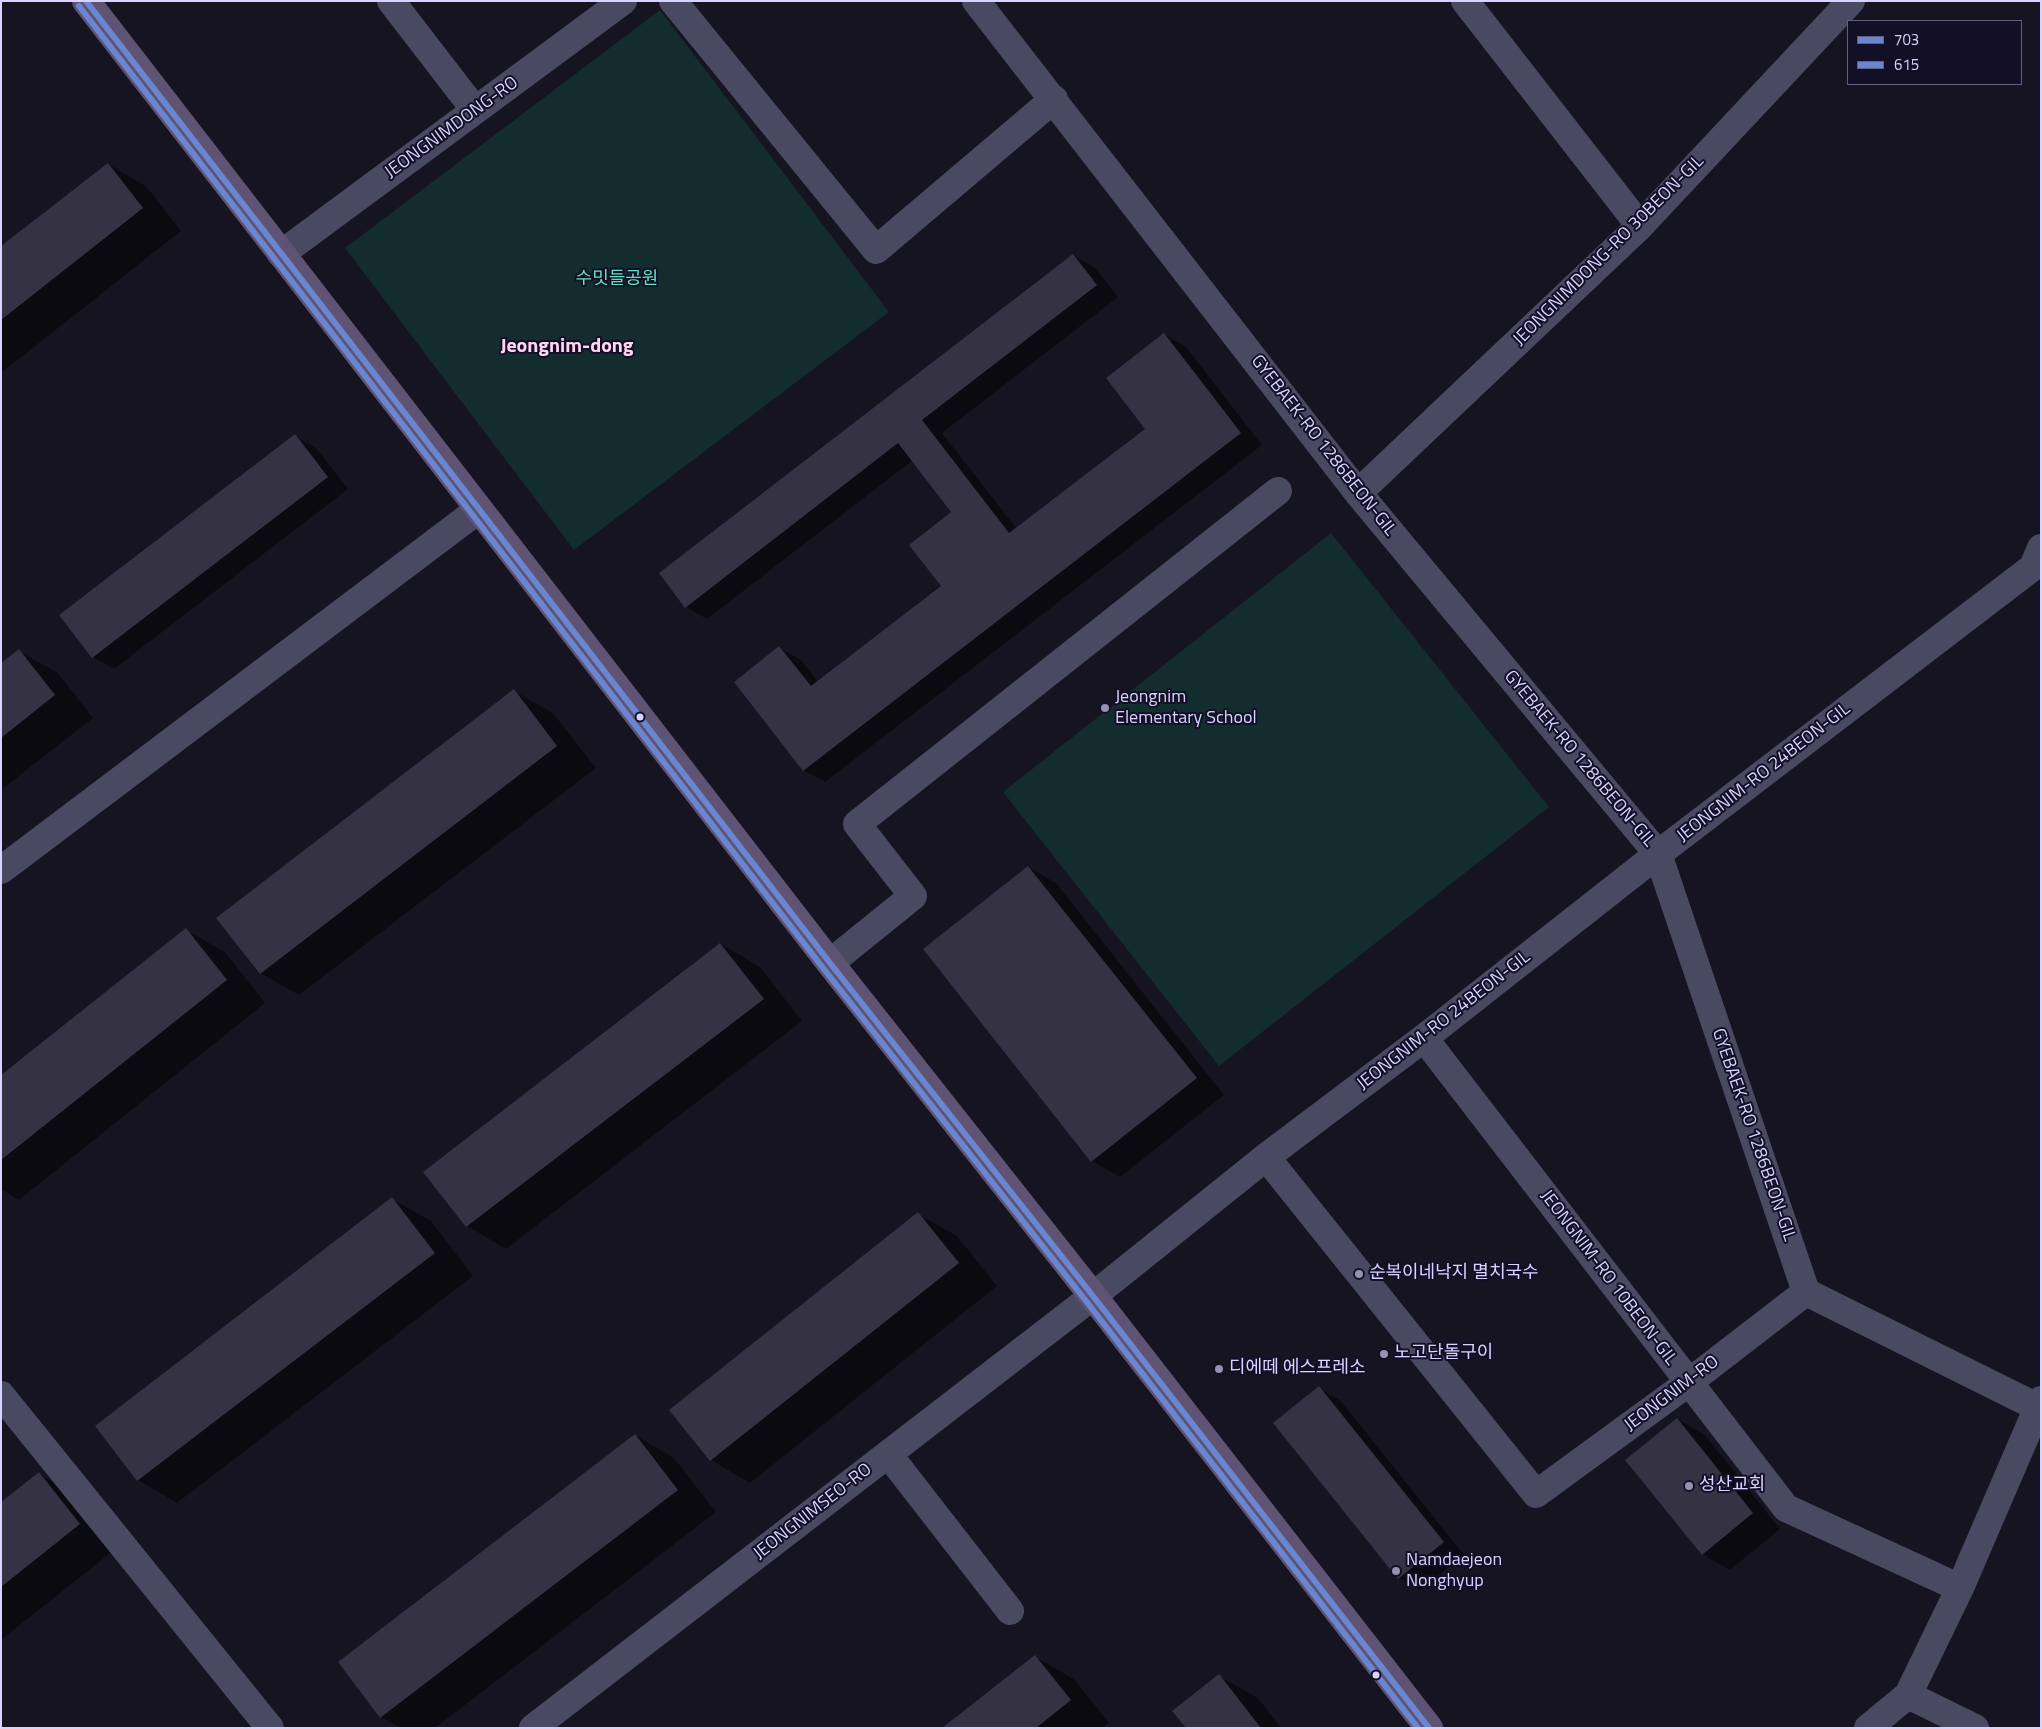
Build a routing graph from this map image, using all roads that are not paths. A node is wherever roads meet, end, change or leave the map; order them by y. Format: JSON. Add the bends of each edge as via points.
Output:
{"nodes":[{"id":1,"x":86,"y":1,"type":"edge"},
{"id":2,"x":391,"y":1,"type":"edge"},
{"id":3,"x":623,"y":1,"type":"edge"},
{"id":4,"x":673,"y":1,"type":"edge"},
{"id":5,"x":976,"y":1,"type":"edge"},
{"id":6,"x":1465,"y":1,"type":"edge"},
{"id":7,"x":1851,"y":1,"type":"edge"},
{"id":8,"x":1054,"y":99,"type":"junction"},
{"id":9,"x":475,"y":110,"type":"junction"},
{"id":10,"x":1640,"y":226,"type":"junction"},
{"id":11,"x":281,"y":254,"type":"junction"},
{"id":12,"x":1278,"y":491,"type":"dead end"},
{"id":13,"x":1358,"y":493,"type":"junction"},
{"id":14,"x":478,"y":510,"type":"junction"},
{"id":15,"x":2038,"y":563,"type":"edge"},
{"id":16,"x":1658,"y":854,"type":"junction"},
{"id":17,"x":1,"y":870,"type":"edge"},
{"id":18,"x":830,"y":963,"type":"junction"},
{"id":19,"x":1424,"y":1038,"type":"junction"},
{"id":20,"x":1266,"y":1157,"type":"junction"},
{"id":21,"x":1806,"y":1292,"type":"junction"},
{"id":22,"x":1093,"y":1296,"type":"junction"},
{"id":23,"x":1688,"y":1383,"type":"junction"},
{"id":24,"x":1,"y":1395,"type":"edge"},
{"id":25,"x":2039,"y":1404,"type":"edge"},
{"id":26,"x":888,"y":1454,"type":"junction"},
{"id":27,"x":1960,"y":1588,"type":"junction"},
{"id":28,"x":1010,"y":1611,"type":"dead end"},
{"id":29,"x":1908,"y":1695,"type":"junction"},
{"id":30,"x":270,"y":1728,"type":"edge"},
{"id":31,"x":532,"y":1728,"type":"edge"},
{"id":32,"x":1429,"y":1728,"type":"edge"},
{"id":33,"x":1868,"y":1728,"type":"edge"},
{"id":34,"x":1974,"y":1728,"type":"edge"}],
"edges":[{"from":1,"to":11,"type":"main road"},
{"from":2,"to":9,"type":"street"},
{"from":3,"to":9,"type":"street","name":"JEONGNIMDONG-RO"},
{"from":4,"to":8,"type":"street","via":[[876,250]]},
{"from":5,"to":8,"type":"street","name":"GYEBAEK-RO 1286BEON-GIL"},
{"from":6,"to":10,"type":"street"},
{"from":7,"to":10,"type":"street","name":"JEONGNIMDONG-RO 30BEON-GIL"},
{"from":8,"to":13,"type":"street","name":"GYEBAEK-RO 1286BEON-GIL"},
{"from":9,"to":11,"type":"street","name":"JEONGNIMDONG-RO"},
{"from":10,"to":13,"type":"street","name":"JEONGNIMDONG-RO 30BEON-GIL"},
{"from":11,"to":14,"type":"main road"},
{"from":12,"to":18,"type":"street","via":[[857,824],[913,896]]},
{"from":13,"to":16,"type":"street","name":"GYEBAEK-RO 1286BEON-GIL"},
{"from":14,"to":17,"type":"street"},
{"from":14,"to":18,"type":"main road"},
{"from":15,"to":16,"type":"street","name":"JEONGNIM-RO 24BEON-GIL"},
{"from":16,"to":19,"type":"street","name":"JEONGNIM-RO 24BEON-GIL"},
{"from":16,"to":21,"type":"street","name":"GYEBAEK-RO 1286BEON-GIL"},
{"from":18,"to":22,"type":"main road"},
{"from":19,"to":20,"type":"street","name":"JEONGNIM-RO 24BEON-GIL"},
{"from":19,"to":23,"type":"street","name":"JEONGNIM-RO 10BEON-GIL"},
{"from":20,"to":22,"type":"street","name":"JEONGNIM-RO 24BEON-GIL"},
{"from":20,"to":23,"type":"street","name":"JEONGNIM-RO","via":[[1536,1494]]},
{"from":21,"to":23,"type":"street","name":"JEONGNIM-RO"},
{"from":21,"to":25,"type":"street"},
{"from":22,"to":26,"type":"street","name":"JEONGNIMSEO-RO"},
{"from":22,"to":32,"type":"main road"},
{"from":23,"to":27,"type":"street","name":"JEONGNIM-RO 10BEON-GIL","via":[[1786,1508]]},
{"from":24,"to":30,"type":"street"},
{"from":25,"to":27,"type":"street"},
{"from":26,"to":28,"type":"street"},
{"from":26,"to":31,"type":"street","name":"JEONGNIMSEO-RO"},
{"from":27,"to":29,"type":"street"},
{"from":29,"to":33,"type":"street"},
{"from":29,"to":34,"type":"street"}]}
